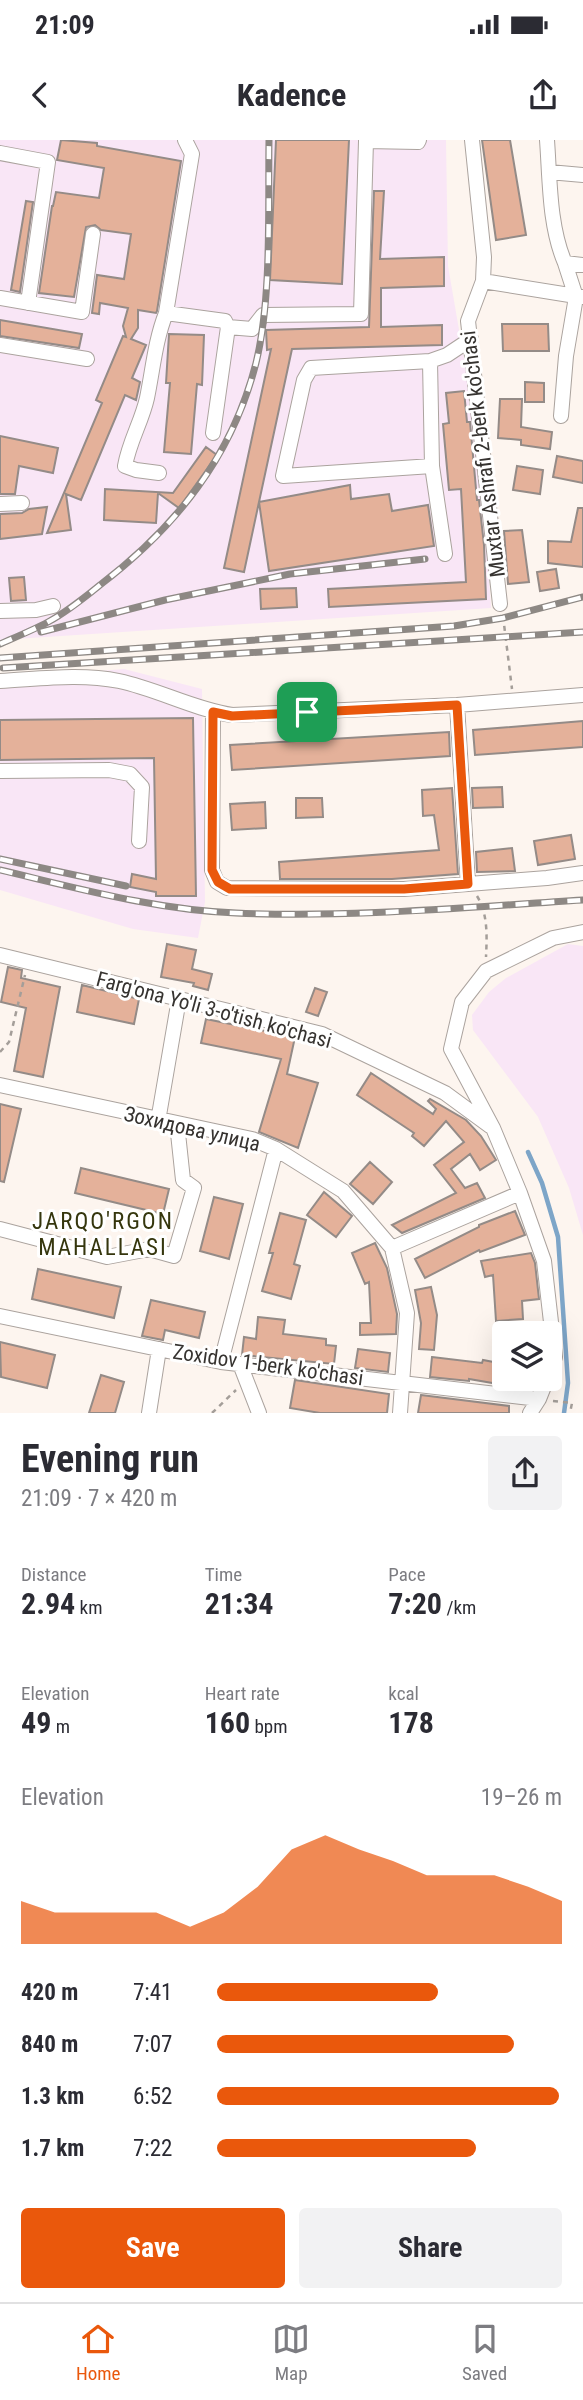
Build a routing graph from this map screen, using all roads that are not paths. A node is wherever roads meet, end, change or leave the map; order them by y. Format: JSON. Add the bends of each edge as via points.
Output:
{"nodes":[{"id":1,"x":184,"y":140,"type":"edge"},
{"id":2,"x":366,"y":140,"type":"edge"},
{"id":3,"x":419,"y":140,"type":"edge"},
{"id":4,"x":472,"y":140,"type":"edge"},
{"id":5,"x":547,"y":140,"type":"edge"},
{"id":6,"x":0,"y":152,"type":"edge"},
{"id":7,"x":549,"y":172,"type":"junction"},
{"id":8,"x":583,"y":175,"type":"edge"},
{"id":9,"x":93,"y":234,"type":"dead end"},
{"id":10,"x":565,"y":263,"type":"junction"},
{"id":11,"x":583,"y":265,"type":"edge"},
{"id":12,"x":483,"y":281,"type":"junction"},
{"id":13,"x":580,"y":297,"type":"edge"},
{"id":14,"x":0,"y":298,"type":"edge"},
{"id":15,"x":28,"y":303,"type":"junction"},
{"id":16,"x":166,"y":313,"type":"junction"},
{"id":17,"x":228,"y":327,"type":"junction"},
{"id":18,"x":471,"y":339,"type":"junction"},
{"id":19,"x":0,"y":345,"type":"edge"},
{"id":20,"x":87,"y":359,"type":"dead end"},
{"id":21,"x":430,"y":362,"type":"junction"},
{"id":22,"x":561,"y":416,"type":"dead end"},
{"id":23,"x":213,"y":433,"type":"dead end"},
{"id":24,"x":432,"y":466,"type":"junction"},
{"id":25,"x":159,"y":473,"type":"dead end"},
{"id":26,"x":22,"y":503,"type":"dead end"},
{"id":27,"x":0,"y":504,"type":"edge"},
{"id":28,"x":444,"y":554,"type":"dead end"},
{"id":29,"x":500,"y":604,"type":"road end"},
{"id":30,"x":53,"y":606,"type":"dead end"},
{"id":31,"x":0,"y":611,"type":"edge"},
{"id":32,"x":0,"y":681,"type":"edge"},
{"id":33,"x":583,"y":695,"type":"edge"},
{"id":34,"x":457,"y":705,"type":"junction"},
{"id":35,"x":213,"y":712,"type":"junction"},
{"id":36,"x":0,"y":771,"type":"edge"},
{"id":37,"x":139,"y":841,"type":"dead end"},
{"id":38,"x":583,"y":873,"type":"edge"},
{"id":39,"x":468,"y":884,"type":"junction"},
{"id":40,"x":583,"y":932,"type":"edge"},
{"id":41,"x":0,"y":955,"type":"edge"},
{"id":42,"x":179,"y":999,"type":"junction"},
{"id":43,"x":0,"y":1084,"type":"edge"},
{"id":44,"x":158,"y":1121,"type":"junction"},
{"id":45,"x":177,"y":1125,"type":"junction"},
{"id":46,"x":493,"y":1128,"type":"junction"},
{"id":47,"x":276,"y":1149,"type":"junction"},
{"id":48,"x":520,"y":1193,"type":"junction"},
{"id":49,"x":0,"y":1229,"type":"edge"},
{"id":50,"x":392,"y":1248,"type":"junction"},
{"id":51,"x":0,"y":1316,"type":"edge"},
{"id":52,"x":551,"y":1321,"type":"edge"},
{"id":53,"x":159,"y":1349,"type":"junction"},
{"id":54,"x":221,"y":1362,"type":"junction"},
{"id":55,"x":240,"y":1364,"type":"junction"},
{"id":56,"x":403,"y":1384,"type":"junction"},
{"id":57,"x":542,"y":1391,"type":"edge"},
{"id":58,"x":539,"y":1399,"type":"junction"},
{"id":59,"x":149,"y":1413,"type":"edge"},
{"id":60,"x":259,"y":1413,"type":"edge"},
{"id":61,"x":400,"y":1413,"type":"edge"},
{"id":62,"x":530,"y":1413,"type":"edge"}],
"edges":[{"from":1,"to":16,"type":"street","via":[[192,154]]},
{"from":2,"to":3,"type":"street"},
{"from":2,"to":17,"type":"street","via":[[361,314],[263,315],[252,329]]},
{"from":4,"to":12,"type":"street","name":"Muxtar Ashrafi 2-berk ko'chasi"},
{"from":5,"to":7,"type":"street"},
{"from":6,"to":15,"type":"street","via":[[48,162]]},
{"from":7,"to":8,"type":"street"},
{"from":7,"to":10,"type":"street"},
{"from":9,"to":15,"type":"street","via":[[82,312]]},
{"from":10,"to":11,"type":"street"},
{"from":10,"to":13,"type":"street"},
{"from":12,"to":13,"type":"street"},
{"from":12,"to":18,"type":"street","name":"Muxtar Ashrafi 2-berk ko'chasi","via":[[468,314]]},
{"from":13,"to":22,"type":"street","via":[[566,356]]},
{"from":14,"to":15,"type":"street"},
{"from":16,"to":17,"type":"street","via":[[225,321]]},
{"from":16,"to":25,"type":"street","via":[[147,400],[125,466]]},
{"from":17,"to":23,"type":"street"},
{"from":18,"to":21,"type":"street"},
{"from":18,"to":29,"type":"street","name":"Muxtar Ashrafi 2-berk ko'chasi"},
{"from":19,"to":20,"type":"street"},
{"from":21,"to":24,"type":"street"},
{"from":21,"to":24,"type":"street","via":[[311,368],[304,380],[283,476]]},
{"from":24,"to":28,"type":"street"},
{"from":26,"to":27,"type":"street"},
{"from":30,"to":31,"type":"street"},
{"from":32,"to":35,"type":"street","via":[[102,678]]},
{"from":33,"to":34,"type":"street"},
{"from":34,"to":35,"type":"street","via":[[232,716]]},
{"from":34,"to":39,"type":"street"},
{"from":35,"to":39,"type":"street","via":[[212,870],[220,884],[230,889],[404,889]]},
{"from":36,"to":37,"type":"street","via":[[130,774],[142,787]]},
{"from":38,"to":39,"type":"street"},
{"from":40,"to":46,"type":"street","via":[[553,938],[486,971],[462,1002],[451,1049]]},
{"from":41,"to":42,"type":"street","name":"Farg'ona Yo'li 3-o'tish ko'chasi"},
{"from":42,"to":44,"type":"street"},
{"from":42,"to":46,"type":"street","name":"Farg'ona Yo'li 3-o'tish ko'chasi","via":[[322,1034],[445,1093]]},
{"from":43,"to":44,"type":"street","name":"Зохидова улица"},
{"from":44,"to":45,"type":"street","name":"Зохидова улица"},
{"from":45,"to":47,"type":"street","name":"Зохидова улица","via":[[252,1139]]},
{"from":45,"to":49,"type":"street","via":[[183,1180],[194,1188],[174,1256],[149,1249],[107,1257]]},
{"from":46,"to":48,"type":"street"},
{"from":47,"to":50,"type":"street","name":"Зохидова улица","via":[[343,1191]]},
{"from":47,"to":54,"type":"street"},
{"from":48,"to":50,"type":"street"},
{"from":48,"to":52,"type":"street","via":[[544,1261]]},
{"from":50,"to":56,"type":"street","name":"Зохидова улица","via":[[407,1313]]},
{"from":51,"to":53,"type":"street","name":"Zoxidov 1-berk ko'chasi"},
{"from":53,"to":54,"type":"street","name":"Zoxidov 1-berk ko'chasi"},
{"from":53,"to":59,"type":"street"},
{"from":54,"to":55,"type":"street","name":"Zoxidov 1-berk ko'chasi"},
{"from":55,"to":56,"type":"street","name":"Zoxidov 1-berk ko'chasi"},
{"from":55,"to":60,"type":"street"},
{"from":56,"to":58,"type":"street","name":"Zoxidov 1-berk ko'chasi"},
{"from":56,"to":61,"type":"street","name":"Зохидова улица"},
{"from":57,"to":58,"type":"street"},
{"from":58,"to":62,"type":"street"}]}
